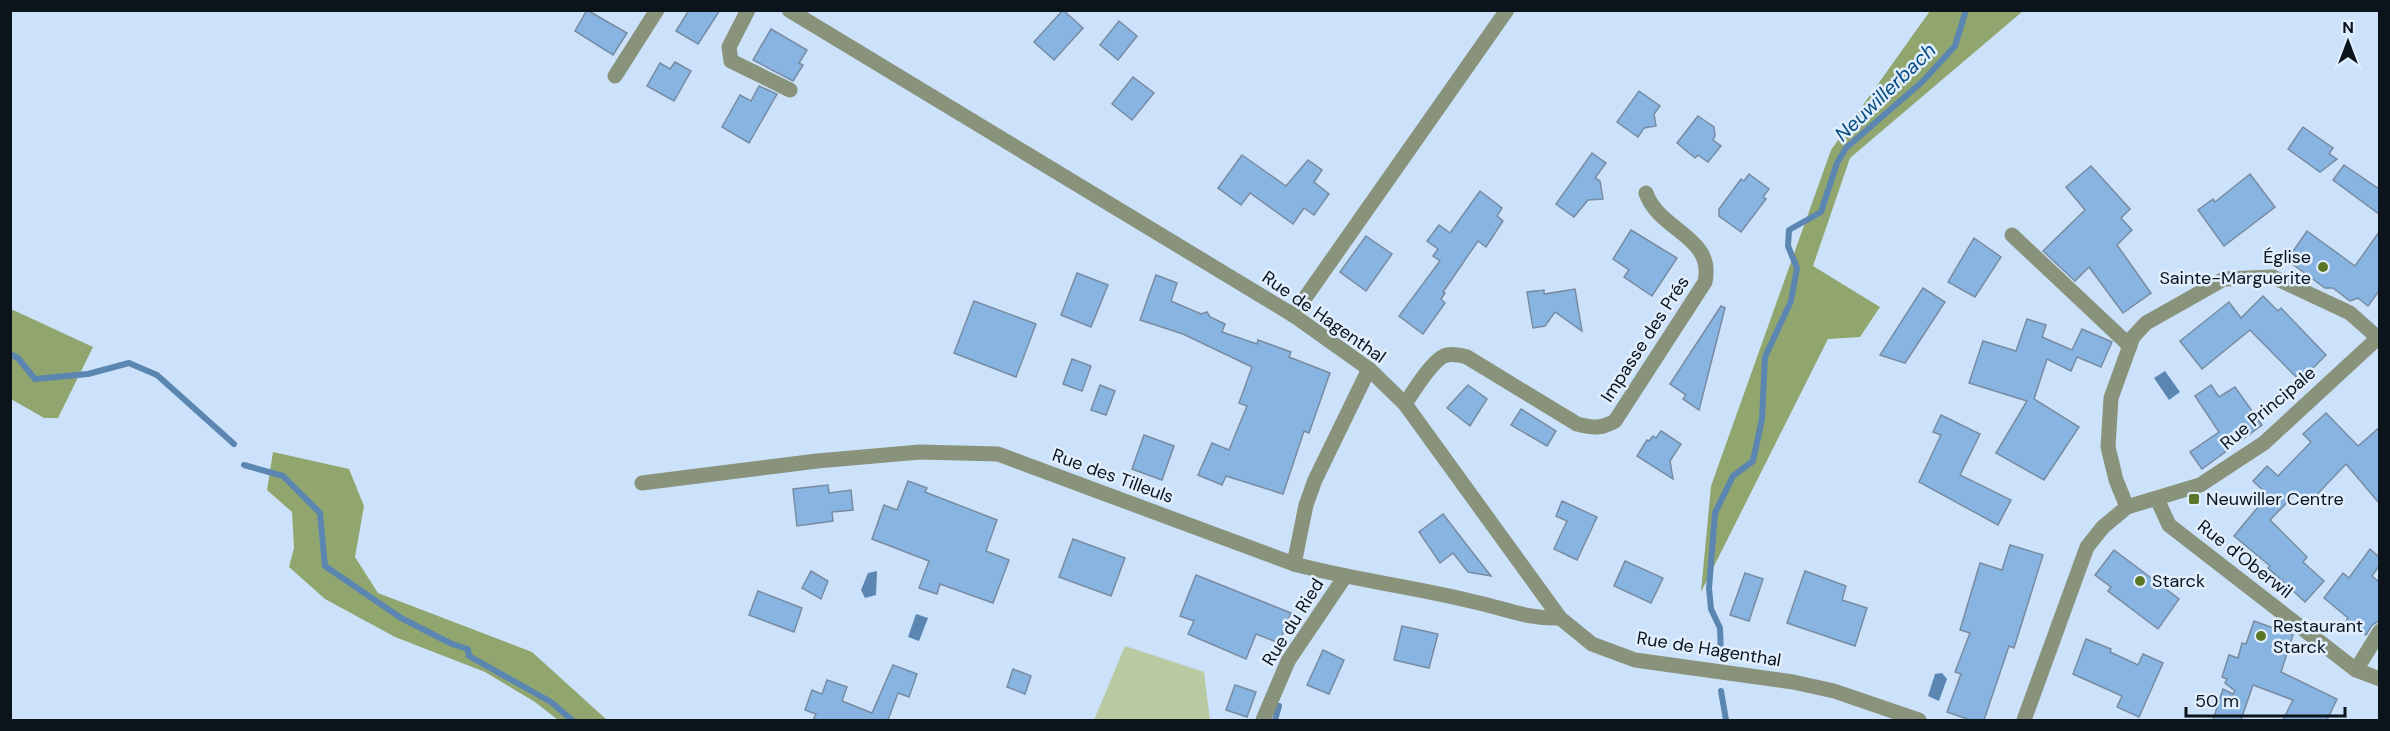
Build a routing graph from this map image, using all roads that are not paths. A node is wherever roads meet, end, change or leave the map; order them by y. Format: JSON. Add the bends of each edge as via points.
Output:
{"nodes":[{"id":1,"x":657,"y":10,"type":"edge"},
{"id":2,"x":748,"y":10,"type":"edge"},
{"id":3,"x":789,"y":10,"type":"edge"},
{"id":4,"x":1507,"y":10,"type":"edge"},
{"id":5,"x":615,"y":76,"type":"dead end"},
{"id":6,"x":790,"y":90,"type":"dead end"},
{"id":7,"x":1646,"y":193,"type":"dead end"},
{"id":8,"x":2012,"y":235,"type":"dead end"},
{"id":9,"x":1293,"y":315,"type":"junction"},
{"id":10,"x":2379,"y":337,"type":"edge"},
{"id":11,"x":2130,"y":346,"type":"junction"},
{"id":12,"x":1369,"y":369,"type":"junction"},
{"id":13,"x":1405,"y":404,"type":"junction"},
{"id":14,"x":642,"y":483,"type":"dead end"},
{"id":15,"x":2157,"y":499,"type":"junction"},
{"id":16,"x":2127,"y":507,"type":"junction"},
{"id":17,"x":1294,"y":564,"type":"junction"},
{"id":18,"x":1344,"y":578,"type":"junction"},
{"id":19,"x":1560,"y":618,"type":"junction"},
{"id":20,"x":2379,"y":631,"type":"edge"},
{"id":21,"x":2356,"y":669,"type":"junction"},
{"id":22,"x":2379,"y":680,"type":"edge"},
{"id":23,"x":1263,"y":720,"type":"edge"},
{"id":24,"x":1919,"y":720,"type":"edge"},
{"id":25,"x":2024,"y":720,"type":"edge"}],
"edges":[{"from":1,"to":5,"type":"street"},
{"from":2,"to":6,"type":"street","via":[[729,48],[731,60]]},
{"from":3,"to":9,"type":"street","name":"Rue de Hagenthal"},
{"from":4,"to":9,"type":"street"},
{"from":7,"to":13,"type":"street","name":"Impasse des Prés","via":[[1650,206],[1705,255],[1708,270],[1705,282],[1615,421],[1594,428],[1577,423],[1467,357],[1453,354],[1436,362]]},
{"from":8,"to":11,"type":"street"},
{"from":9,"to":12,"type":"street","name":"Rue de Hagenthal"},
{"from":10,"to":11,"type":"street","via":[[2350,312],[2273,277],[2248,276],[2224,279],[2146,323]]},
{"from":10,"to":15,"type":"street","name":"Rue Principale","via":[[2264,442],[2200,485]]},
{"from":11,"to":16,"type":"street","via":[[2111,398],[2108,447]]},
{"from":12,"to":13,"type":"street","name":"Rue de Hagenthal"},
{"from":12,"to":17,"type":"street","via":[[1315,480]]},
{"from":13,"to":19,"type":"street","name":"Rue de Hagenthal"},
{"from":14,"to":17,"type":"street","name":"Rue des Tilleuls","via":[[920,452],[998,454]]},
{"from":15,"to":16,"type":"street","name":"Rue Principale"},
{"from":15,"to":21,"type":"street","name":"Rue d'Oberwil","via":[[2169,525]]},
{"from":16,"to":25,"type":"street","name":"Rue Principale","via":[[2087,547]]},
{"from":17,"to":18,"type":"street","name":"Rue des Tilleuls"},
{"from":18,"to":19,"type":"street","name":"Rue des Tilleuls","via":[[1475,602],[1534,619]]},
{"from":18,"to":23,"type":"street","name":"Rue du Ried","via":[[1288,661]]},
{"from":19,"to":24,"type":"street","name":"Rue de Hagenthal","via":[[1592,644],[1635,660],[1792,682],[1834,691]]},
{"from":20,"to":21,"type":"street"},
{"from":21,"to":22,"type":"street","name":"Rue d'Oberwil"}]}
